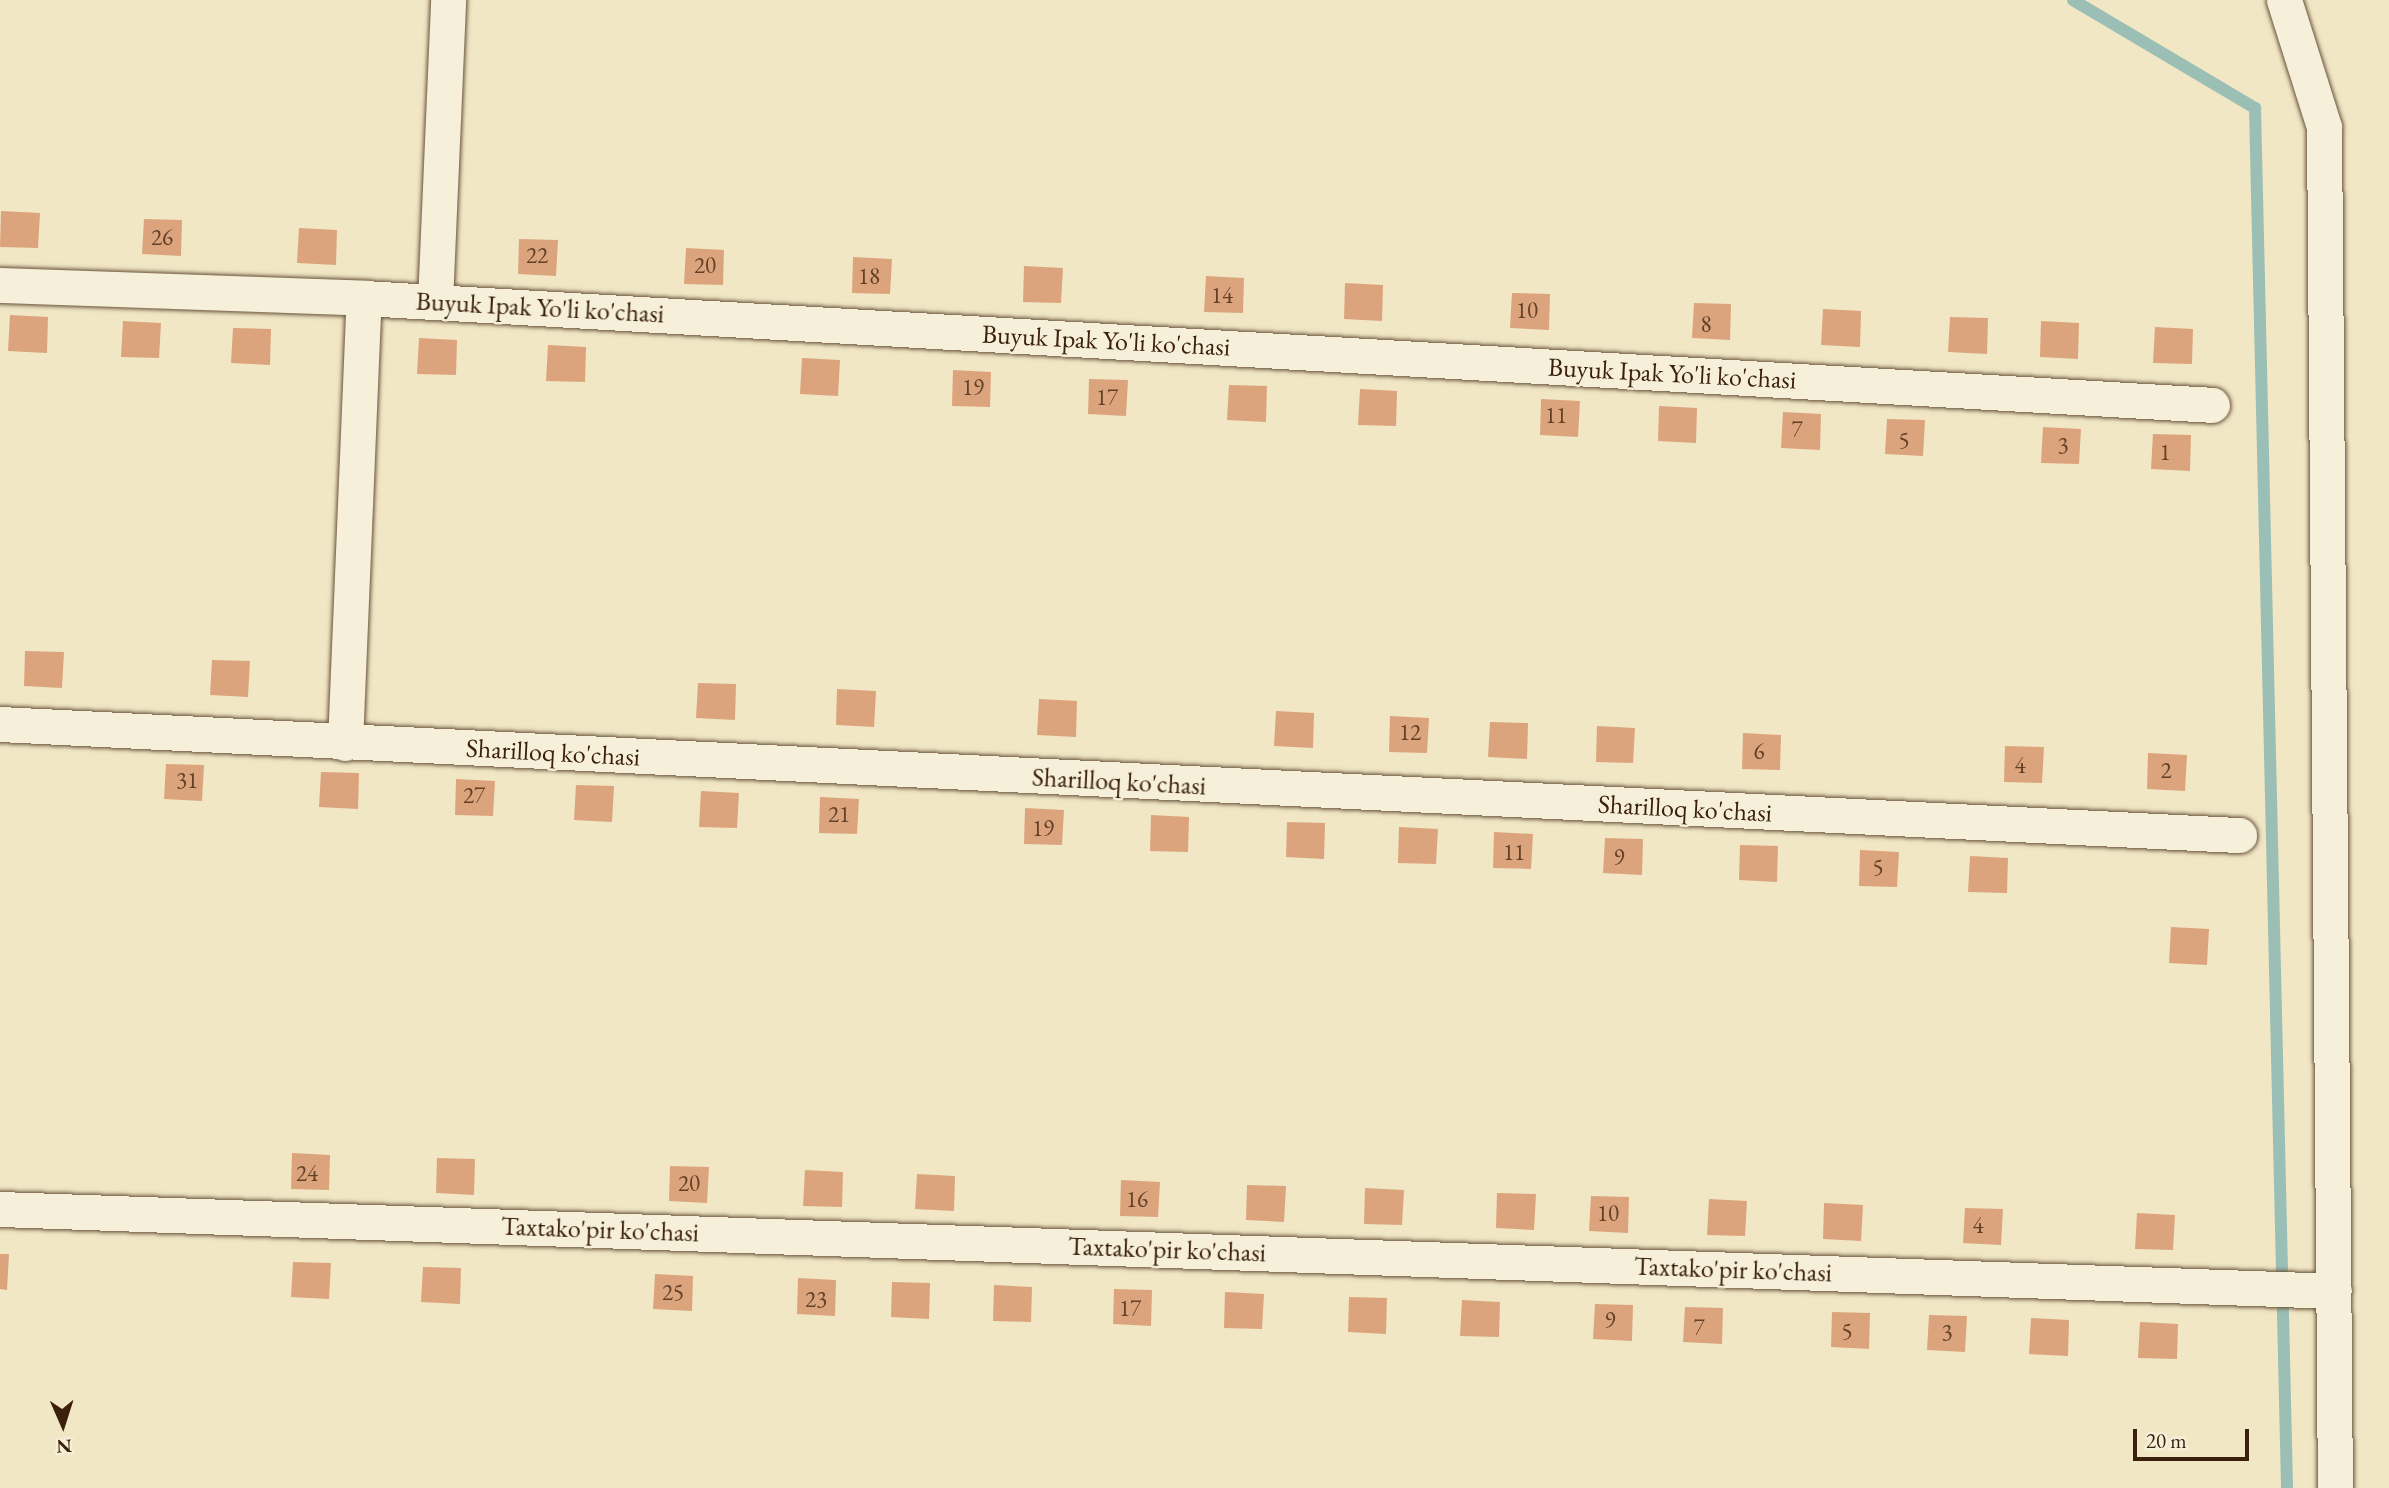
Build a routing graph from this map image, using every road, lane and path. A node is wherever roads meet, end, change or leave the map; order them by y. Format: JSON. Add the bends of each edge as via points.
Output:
{"nodes":[{"id":1,"x":448,"y":0,"type":"edge"},
{"id":2,"x":2284,"y":0,"type":"edge"},
{"id":3,"x":0,"y":285,"type":"edge"},
{"id":4,"x":364,"y":298,"type":"junction"},
{"id":5,"x":435,"y":302,"type":"junction"},
{"id":6,"x":2212,"y":405,"type":"dead end"},
{"id":7,"x":0,"y":724,"type":"edge"},
{"id":8,"x":345,"y":743,"type":"junction"},
{"id":9,"x":2239,"y":835,"type":"dead end"},
{"id":10,"x":0,"y":1209,"type":"edge"},
{"id":11,"x":2334,"y":1291,"type":"junction"},
{"id":12,"x":2336,"y":1488,"type":"edge"}],
"edges":[{"from":1,"to":5,"type":"street"},
{"from":2,"to":11,"type":"street","via":[[2324,127]]},
{"from":3,"to":4,"type":"street","name":"Buyuk Ipak Yo'li ko'chasi"},
{"from":4,"to":5,"type":"street","name":"Buyuk Ipak Yo'li ko'chasi"},
{"from":4,"to":8,"type":"street"},
{"from":5,"to":6,"type":"street","name":"Buyuk Ipak Yo'li ko'chasi"},
{"from":7,"to":8,"type":"street","name":"Sharilloq ko'chasi"},
{"from":8,"to":9,"type":"street","name":"Sharilloq ko'chasi"},
{"from":10,"to":11,"type":"street","name":"Taxtako'pir ko'chasi"},
{"from":11,"to":12,"type":"street"}]}
